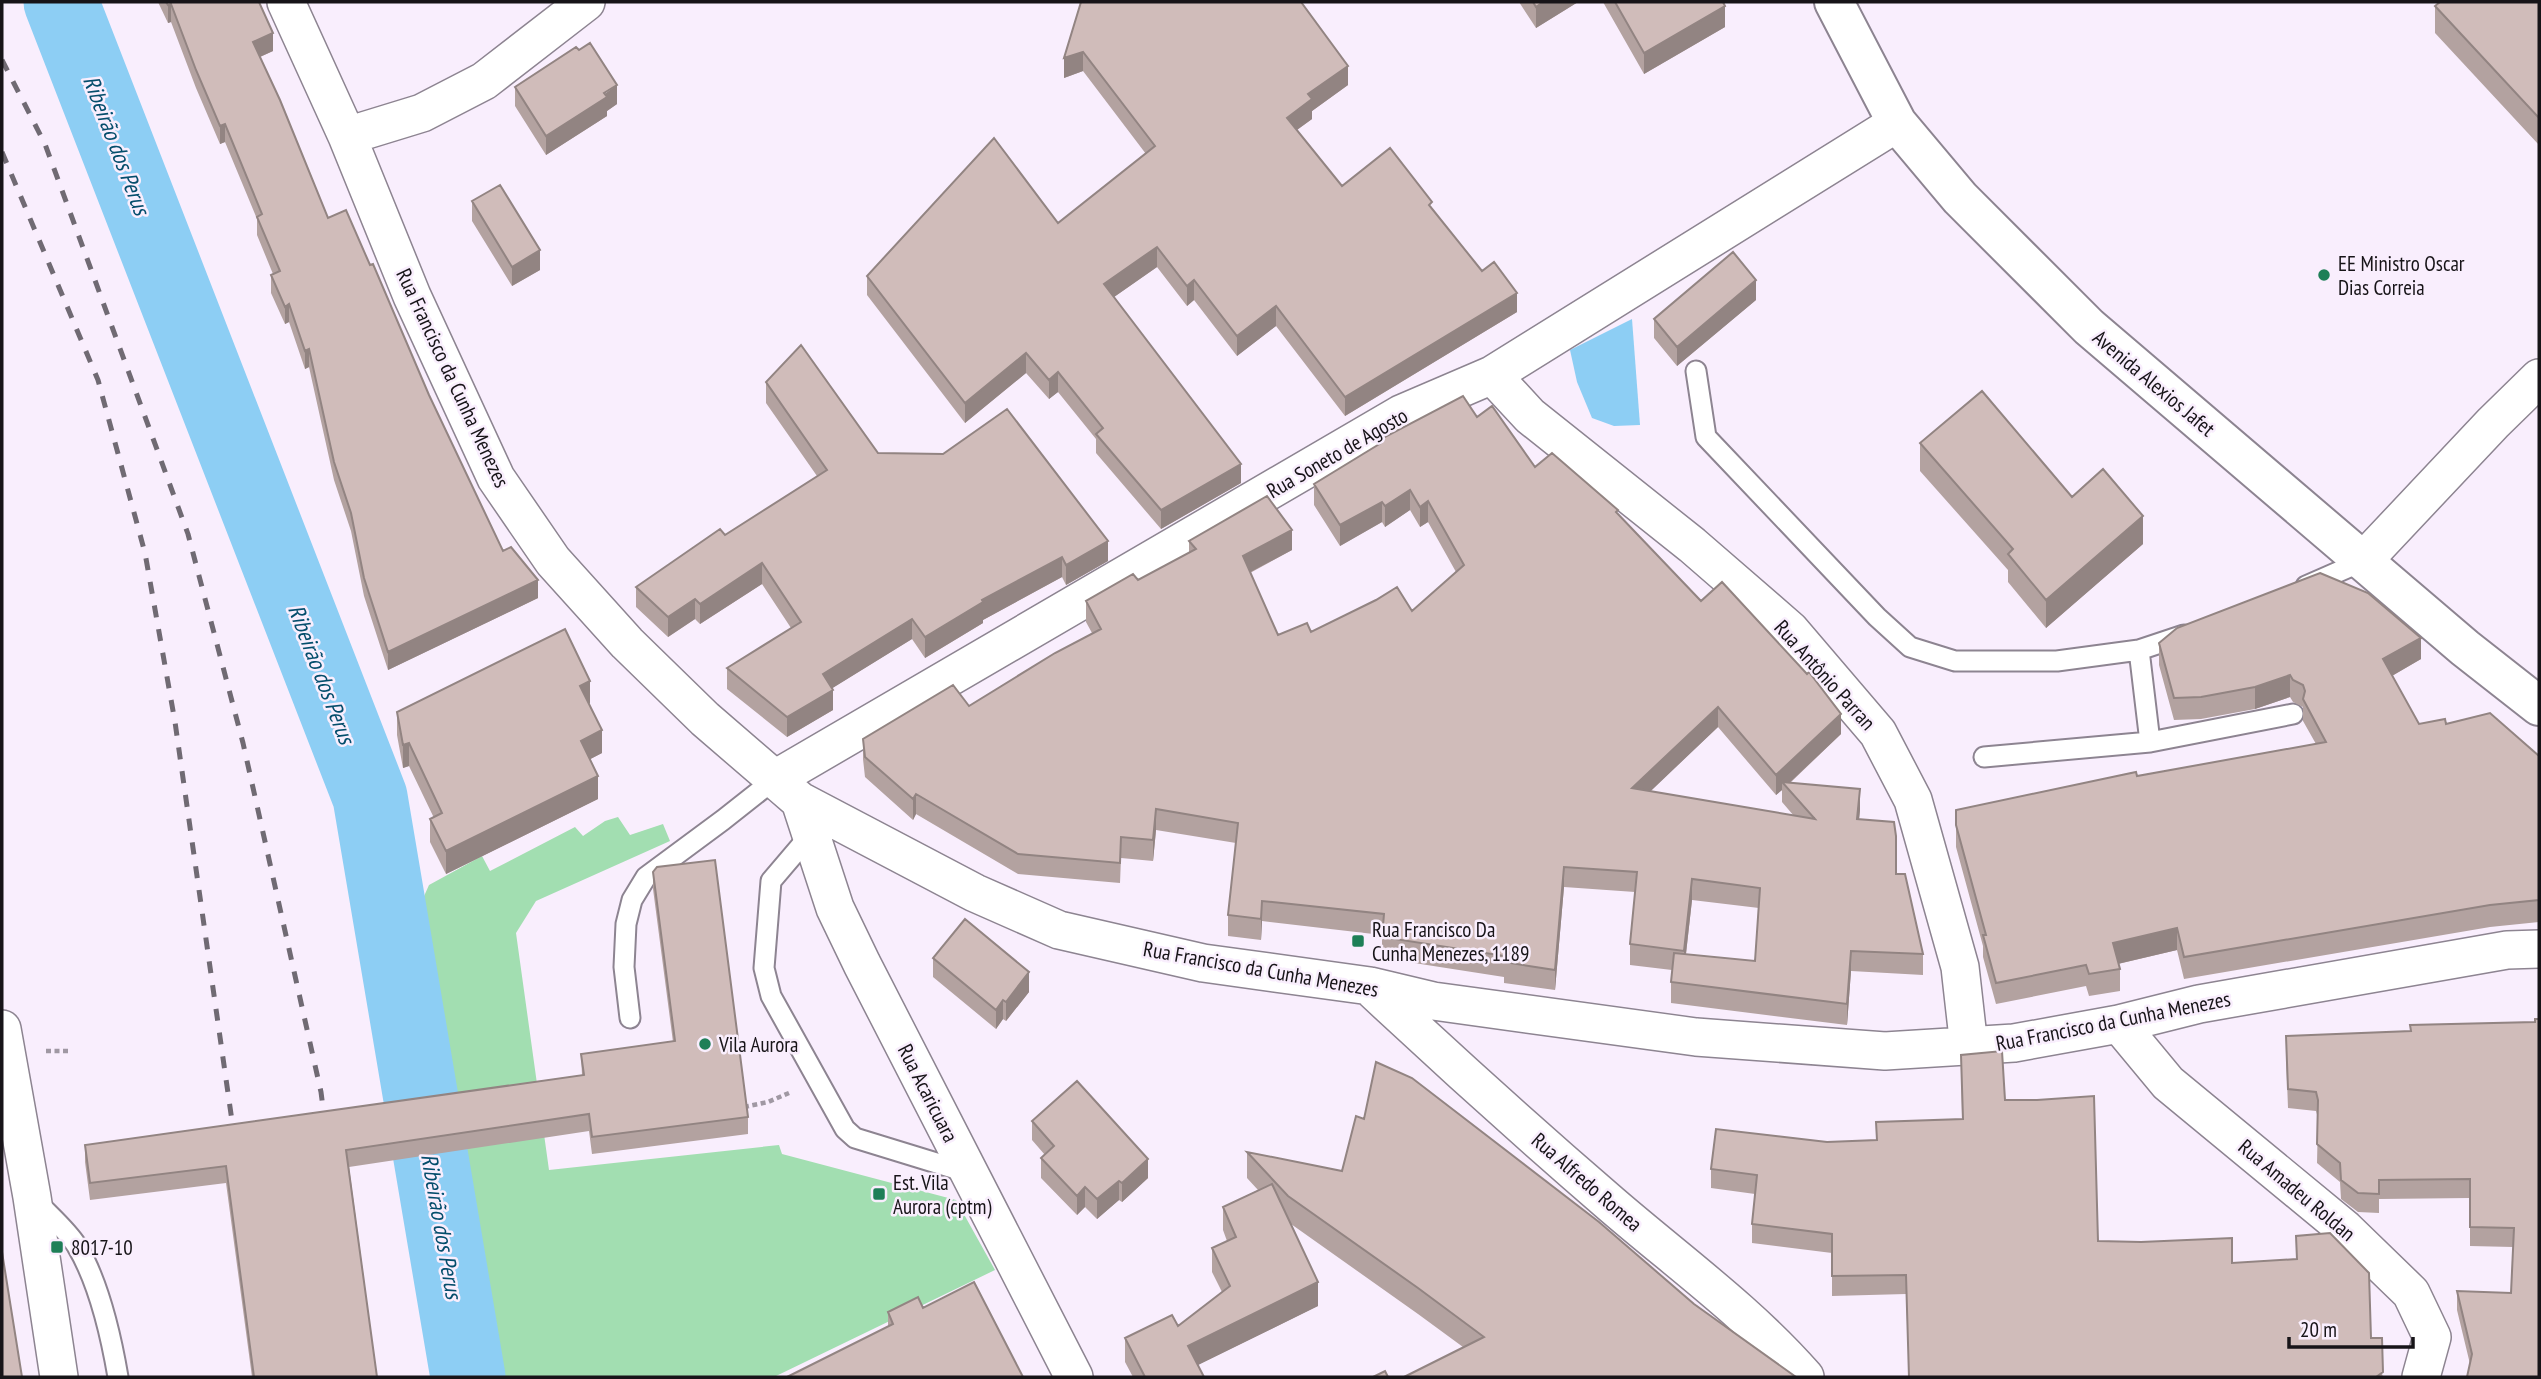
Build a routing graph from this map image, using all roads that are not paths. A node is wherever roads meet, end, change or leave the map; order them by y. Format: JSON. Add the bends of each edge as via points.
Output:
{"nodes":[{"id":1,"x":286,"y":2,"type":"edge"},
{"id":2,"x":586,"y":2,"type":"edge"},
{"id":3,"x":1834,"y":2,"type":"edge"},
{"id":4,"x":1896,"y":123,"type":"junction"},
{"id":5,"x":347,"y":136,"type":"junction"},
{"id":6,"x":1696,"y":371,"type":"dead end"},
{"id":7,"x":1492,"y":375,"type":"junction"},
{"id":8,"x":2539,"y":378,"type":"edge"},
{"id":9,"x":2363,"y":561,"type":"junction"},
{"id":10,"x":2292,"y":592,"type":"edge"},
{"id":11,"x":2197,"y":630,"type":"edge"},
{"id":12,"x":2139,"y":650,"type":"junction"},
{"id":13,"x":2539,"y":706,"type":"edge"},
{"id":14,"x":2293,"y":714,"type":"dead end"},
{"id":15,"x":2150,"y":742,"type":"junction"},
{"id":16,"x":1984,"y":757,"type":"dead end"},
{"id":17,"x":795,"y":804,"type":"junction"},
{"id":18,"x":2539,"y":949,"type":"edge"},
{"id":19,"x":1370,"y":986,"type":"junction"},
{"id":20,"x":630,"y":1018,"type":"dead end"},
{"id":21,"x":2119,"y":1024,"type":"junction"},
{"id":22,"x":2,"y":1029,"type":"edge"},
{"id":23,"x":1969,"y":1047,"type":"junction"},
{"id":24,"x":969,"y":1173,"type":"junction"},
{"id":25,"x":32,"y":1196,"type":"junction"},
{"id":26,"x":59,"y":1377,"type":"edge"},
{"id":27,"x":118,"y":1377,"type":"edge"},
{"id":28,"x":1074,"y":1377,"type":"edge"},
{"id":29,"x":1805,"y":1377,"type":"edge"},
{"id":30,"x":2421,"y":1377,"type":"edge"}],
"edges":[{"from":1,"to":5,"type":"street","name":"Rua Francisco da Cunha Menezes"},
{"from":2,"to":5,"type":"street","via":[[484,81],[422,113]]},
{"from":3,"to":4,"type":"main road","name":"Avenida Alexios Jafet"},
{"from":4,"to":7,"type":"street","name":"Rua Soneto de Agosto"},
{"from":4,"to":9,"type":"main road","name":"Avenida Alexios Jafet","via":[[1960,198],[2089,327]]},
{"from":5,"to":17,"type":"street","name":"Rua Francisco da Cunha Menezes","via":[[412,296],[496,478],[553,561],[627,643]]},
{"from":6,"to":12,"type":"lane","via":[[1706,437],[1910,647],[1955,661],[2057,661]]},
{"from":7,"to":17,"type":"street","name":"Rua Soneto de Agosto","via":[[1401,414]]},
{"from":7,"to":23,"type":"street","name":"Rua Antônio Parran","via":[[1530,416],[1692,545],[1790,631],[1878,733],[1913,800],[1959,967]]},
{"from":8,"to":9,"type":"street"},
{"from":9,"to":10,"type":"lane"},
{"from":9,"to":13,"type":"main road","name":"Avenida Alexios Jafet"},
{"from":11,"to":12,"type":"lane"},
{"from":12,"to":15,"type":"lane"},
{"from":14,"to":15,"type":"lane"},
{"from":15,"to":16,"type":"lane"},
{"from":17,"to":19,"type":"street","name":"Rua Francisco da Cunha Menezes","via":[[1059,930],[1203,963]]},
{"from":17,"to":20,"type":"lane","via":[[723,820],[646,877],[632,900],[626,924],[624,967]]},
{"from":17,"to":24,"type":"street","name":"Rua Acaricuara","via":[[835,908]]},
{"from":17,"to":24,"type":"lane","via":[[771,881],[764,968],[771,996],[845,1129],[855,1138]]},
{"from":18,"to":21,"type":"street","name":"Rua Francisco da Cunha Menezes","via":[[2507,950],[2199,1004]]},
{"from":19,"to":23,"type":"street","name":"Rua Francisco da Cunha Menezes","via":[[1433,1001],[1696,1037],[1882,1051]]},
{"from":19,"to":29,"type":"street","name":"Rua Alfredo Romea","via":[[1603,1197],[1774,1342]]},
{"from":21,"to":23,"type":"street","name":"Rua Francisco da Cunha Menezes"},
{"from":21,"to":30,"type":"street","name":"Rua Amadeu Roldan","via":[[2168,1083],[2345,1229],[2412,1293],[2432,1337]]},
{"from":22,"to":25,"type":"street"},
{"from":24,"to":28,"type":"street","name":"Rua Acaricuara"},
{"from":25,"to":26,"type":"street"},
{"from":25,"to":27,"type":"lane","via":[[77,1245],[95,1288]]}]}
